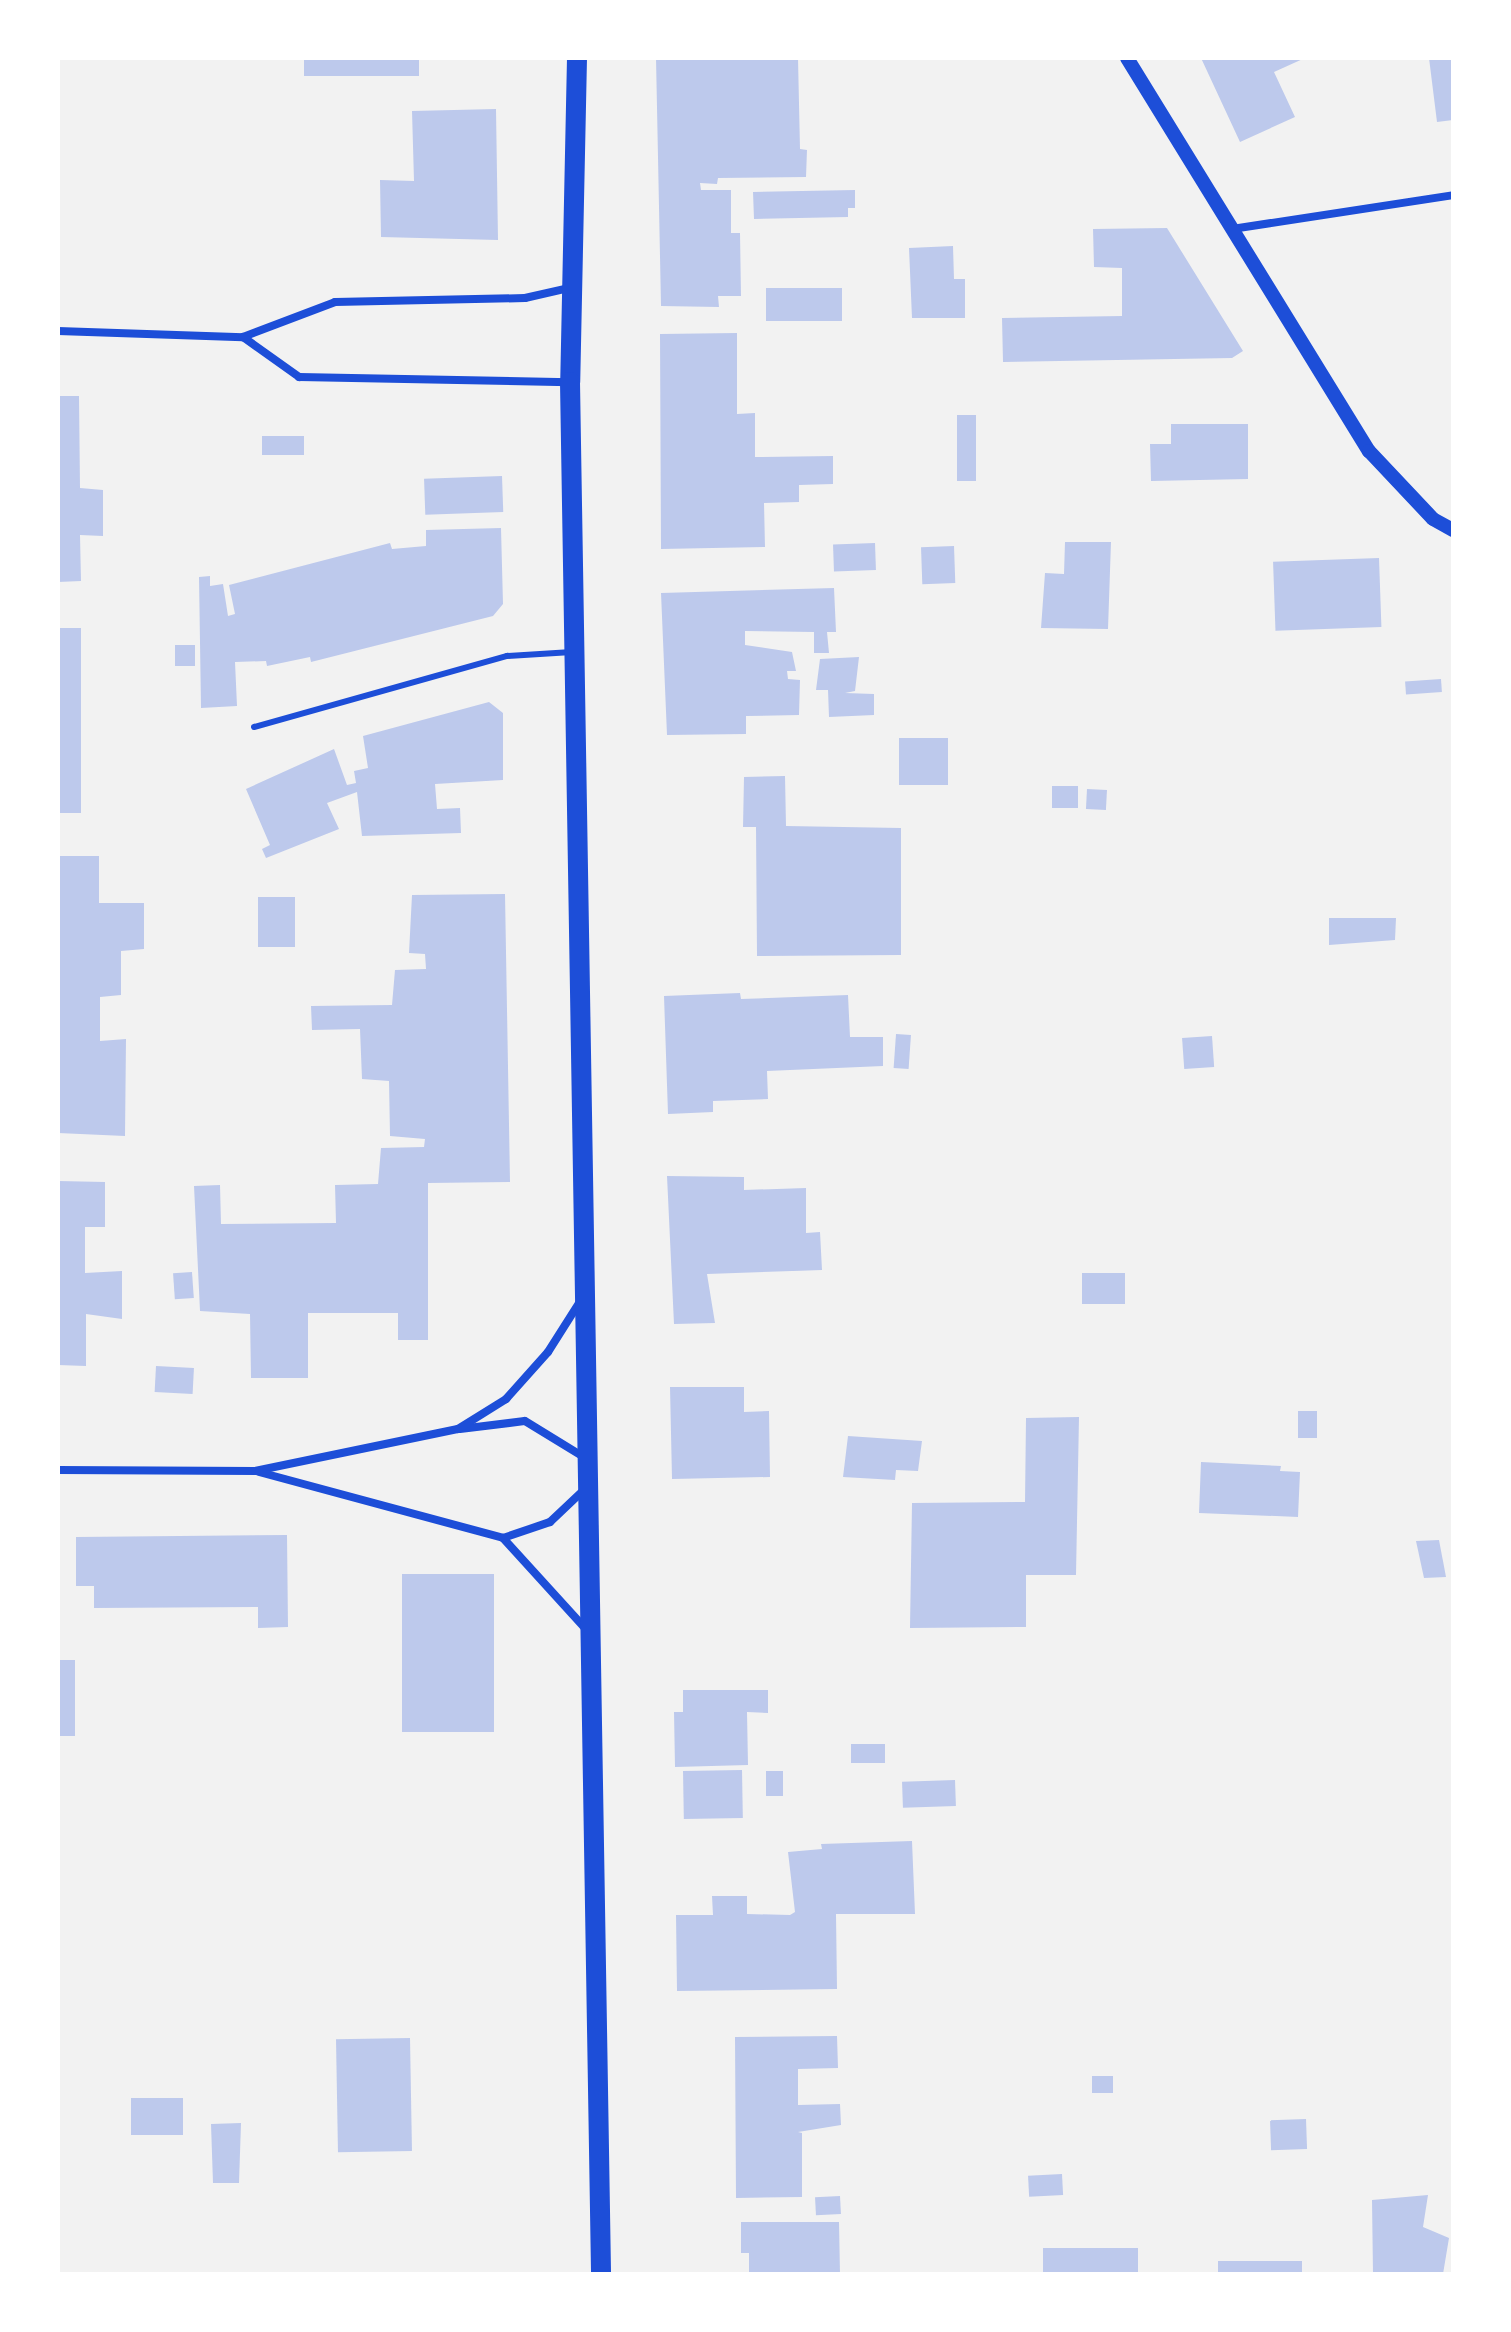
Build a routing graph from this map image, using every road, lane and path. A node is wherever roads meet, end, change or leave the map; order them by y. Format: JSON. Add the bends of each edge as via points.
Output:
{"nodes":[{"id":1,"x":577,"y":58,"type":"edge"},
{"id":2,"x":1127,"y":58,"type":"edge"},
{"id":3,"x":1453,"y":195,"type":"edge"},
{"id":4,"x":1229,"y":230,"type":"junction"},
{"id":5,"x":574,"y":287,"type":"junction"},
{"id":6,"x":58,"y":331,"type":"edge"},
{"id":7,"x":243,"y":337,"type":"junction"},
{"id":8,"x":570,"y":382,"type":"junction"},
{"id":9,"x":1453,"y":530,"type":"edge"},
{"id":10,"x":574,"y":652,"type":"junction"},
{"id":11,"x":254,"y":727,"type":"dead end"},
{"id":12,"x":585,"y":1293,"type":"junction"},
{"id":13,"x":458,"y":1429,"type":"junction"},
{"id":14,"x":588,"y":1459,"type":"junction"},
{"id":15,"x":58,"y":1470,"type":"edge"},
{"id":16,"x":255,"y":1471,"type":"junction"},
{"id":17,"x":588,"y":1486,"type":"junction"},
{"id":18,"x":503,"y":1538,"type":"junction"},
{"id":19,"x":589,"y":1633,"type":"junction"},
{"id":20,"x":601,"y":2274,"type":"edge"}],
"edges":[{"from":1,"to":5,"type":"main road"},
{"from":2,"to":4,"type":"street"},
{"from":3,"to":4,"type":"street"},
{"from":4,"to":9,"type":"street","via":[[1369,451],[1433,519]]},
{"from":5,"to":7,"type":"street","via":[[525,298],[335,302]]},
{"from":5,"to":8,"type":"main road"},
{"from":6,"to":7,"type":"street"},
{"from":7,"to":8,"type":"street","via":[[299,377]]},
{"from":8,"to":10,"type":"main road"},
{"from":10,"to":11,"type":"lane","via":[[507,656]]},
{"from":10,"to":12,"type":"main road"},
{"from":12,"to":13,"type":"street","via":[[548,1352],[506,1399]]},
{"from":12,"to":14,"type":"main road"},
{"from":13,"to":14,"type":"street","via":[[525,1421]]},
{"from":13,"to":16,"type":"street"},
{"from":14,"to":17,"type":"main road"},
{"from":15,"to":16,"type":"street"},
{"from":16,"to":18,"type":"street"},
{"from":17,"to":18,"type":"street","via":[[550,1522]]},
{"from":17,"to":19,"type":"main road"},
{"from":18,"to":19,"type":"street"},
{"from":19,"to":20,"type":"main road"}]}
